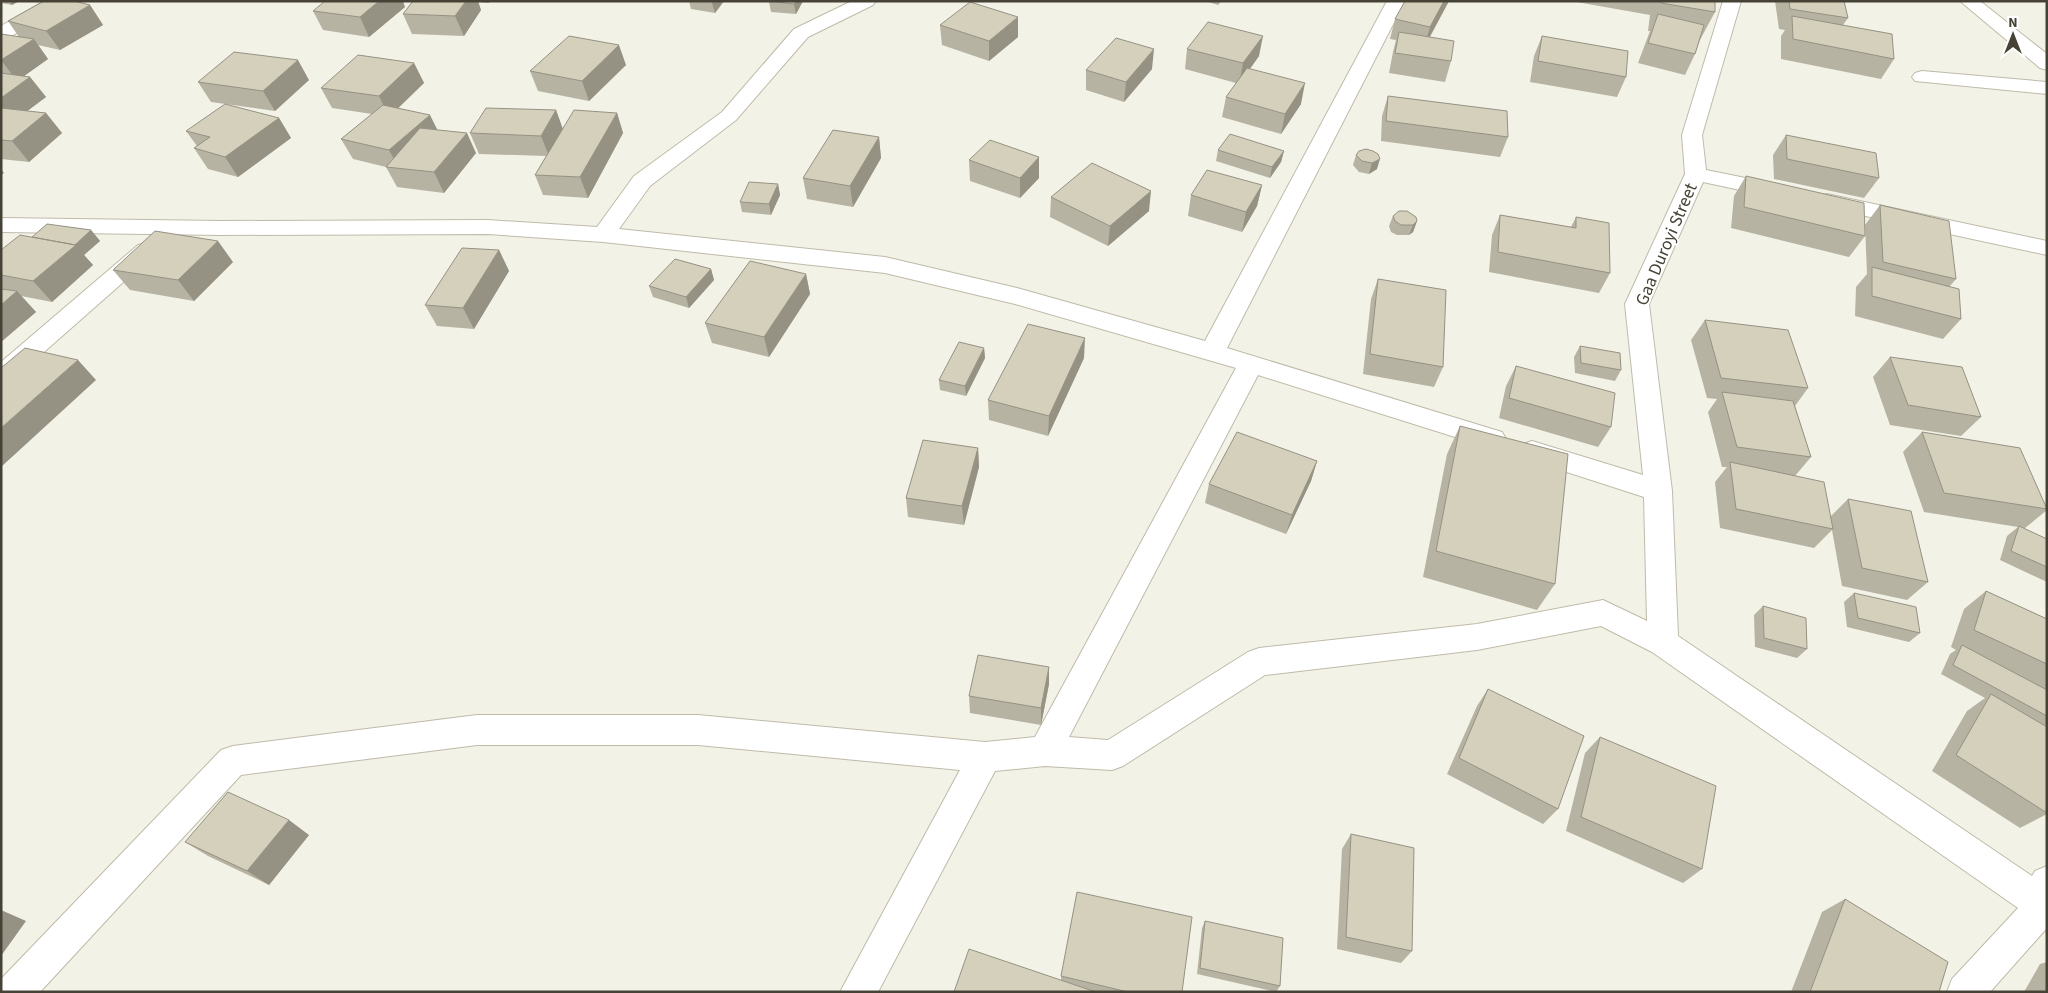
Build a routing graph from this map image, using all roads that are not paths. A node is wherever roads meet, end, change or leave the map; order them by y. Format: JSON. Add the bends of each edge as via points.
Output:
{"nodes":[{"id":1,"x":57,"y":1,"type":"edge"},
{"id":2,"x":867,"y":1,"type":"edge"},
{"id":3,"x":1396,"y":1,"type":"edge"},
{"id":4,"x":1732,"y":1,"type":"edge"},
{"id":5,"x":1969,"y":1,"type":"edge"},
{"id":6,"x":1,"y":34,"type":"edge"},
{"id":7,"x":2047,"y":64,"type":"edge"},
{"id":8,"x":1922,"y":76,"type":"dead end"},
{"id":9,"x":2047,"y":88,"type":"edge"},
{"id":10,"x":1696,"y":174,"type":"junction"},
{"id":11,"x":1,"y":225,"type":"edge"},
{"id":12,"x":172,"y":227,"type":"junction"},
{"id":13,"x":603,"y":235,"type":"junction"},
{"id":14,"x":2047,"y":248,"type":"edge"},
{"id":15,"x":1212,"y":352,"type":"junction"},
{"id":16,"x":1251,"y":364,"type":"junction"},
{"id":17,"x":1,"y":376,"type":"edge"},
{"id":18,"x":1658,"y":491,"type":"junction"},
{"id":19,"x":1663,"y":643,"type":"junction"},
{"id":20,"x":1045,"y":751,"type":"junction"},
{"id":21,"x":985,"y":757,"type":"junction"},
{"id":22,"x":2046,"y":899,"type":"edge"},
{"id":23,"x":14,"y":992,"type":"edge"},
{"id":24,"x":858,"y":992,"type":"edge"},
{"id":25,"x":1965,"y":992,"type":"edge"}],
"edges":[{"from":1,"to":6,"type":"street"},
{"from":2,"to":13,"type":"street","via":[[801,33],[729,116],[642,182]]},
{"from":3,"to":15,"type":"street"},
{"from":4,"to":10,"type":"street","name":"Gaa Duroyi Street","via":[[1692,135]]},
{"from":5,"to":7,"type":"street"},
{"from":8,"to":9,"type":"street"},
{"from":10,"to":14,"type":"street"},
{"from":10,"to":18,"type":"street","name":"Gaa Duroyi Street","via":[[1637,304]]},
{"from":11,"to":12,"type":"street"},
{"from":12,"to":13,"type":"street","via":[[488,227]]},
{"from":12,"to":17,"type":"street"},
{"from":13,"to":15,"type":"street","via":[[885,265],[1017,296]]},
{"from":15,"to":16,"type":"street"},
{"from":16,"to":18,"type":"street"},
{"from":16,"to":20,"type":"street"},
{"from":18,"to":19,"type":"street","name":"Gaa Duroyi Street"},
{"from":19,"to":20,"type":"street","via":[[1603,614],[1477,637],[1259,662],[1112,755]]},
{"from":19,"to":22,"type":"street"},
{"from":20,"to":21,"type":"street"},
{"from":21,"to":23,"type":"street","via":[[698,730],[477,730],[233,761]]},
{"from":21,"to":24,"type":"street"},
{"from":22,"to":25,"type":"street"}]}
